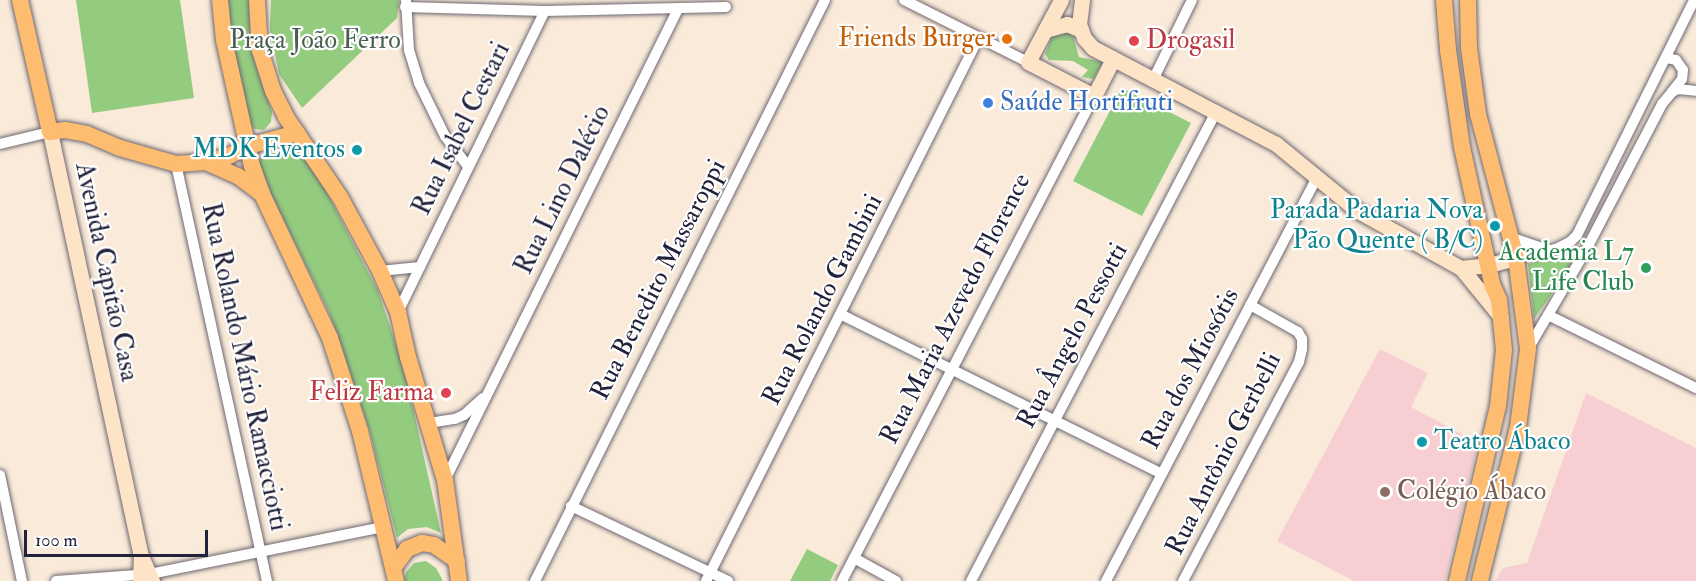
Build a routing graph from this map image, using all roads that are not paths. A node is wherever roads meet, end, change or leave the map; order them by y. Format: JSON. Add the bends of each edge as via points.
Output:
{"nodes":[{"id":1,"x":20,"y":0,"type":"edge"},
{"id":2,"x":220,"y":0,"type":"edge"},
{"id":3,"x":257,"y":0,"type":"edge"},
{"id":4,"x":825,"y":0,"type":"edge"},
{"id":5,"x":904,"y":0,"type":"edge"},
{"id":6,"x":1061,"y":0,"type":"edge"},
{"id":7,"x":1192,"y":0,"type":"edge"},
{"id":8,"x":1444,"y":0,"type":"edge"},
{"id":9,"x":1468,"y":0,"type":"edge"},
{"id":10,"x":1083,"y":2,"type":"edge"},
{"id":11,"x":405,"y":4,"type":"edge"},
{"id":12,"x":1694,"y":5,"type":"edge"},
{"id":13,"x":726,"y":7,"type":"dead end"},
{"id":14,"x":678,"y":9,"type":"junction"},
{"id":15,"x":545,"y":11,"type":"junction"},
{"id":16,"x":1045,"y":30,"type":"junction"},
{"id":17,"x":1081,"y":30,"type":"junction"},
{"id":18,"x":978,"y":39,"type":"junction"},
{"id":19,"x":1113,"y":58,"type":"junction"},
{"id":20,"x":1666,"y":58,"type":"junction"},
{"id":21,"x":1028,"y":62,"type":"junction"},
{"id":22,"x":1153,"y":80,"type":"junction"},
{"id":23,"x":1672,"y":92,"type":"junction"},
{"id":24,"x":1696,"y":92,"type":"edge"},
{"id":25,"x":1094,"y":96,"type":"junction"},
{"id":26,"x":1216,"y":112,"type":"junction"},
{"id":27,"x":50,"y":132,"type":"junction"},
{"id":28,"x":297,"y":133,"type":"junction"},
{"id":29,"x":0,"y":144,"type":"edge"},
{"id":30,"x":248,"y":146,"type":"junction"},
{"id":31,"x":206,"y":162,"type":"junction"},
{"id":32,"x":176,"y":164,"type":"junction"},
{"id":33,"x":468,"y":166,"type":"junction"},
{"id":34,"x":1317,"y":178,"type":"junction"},
{"id":35,"x":262,"y":194,"type":"junction"},
{"id":36,"x":1510,"y":237,"type":"junction"},
{"id":37,"x":1548,"y":250,"type":"junction"},
{"id":38,"x":1516,"y":258,"type":"junction"},
{"id":39,"x":1489,"y":265,"type":"junction"},
{"id":40,"x":420,"y":267,"type":"junction"},
{"id":41,"x":1461,"y":268,"type":"junction"},
{"id":42,"x":380,"y":271,"type":"junction"},
{"id":43,"x":1250,"y":305,"type":"junction"},
{"id":44,"x":398,"y":312,"type":"junction"},
{"id":45,"x":842,"y":315,"type":"junction"},
{"id":46,"x":1548,"y":315,"type":"junction"},
{"id":47,"x":1501,"y":317,"type":"junction"},
{"id":48,"x":1528,"y":349,"type":"junction"},
{"id":49,"x":952,"y":369,"type":"junction"},
{"id":50,"x":1696,"y":388,"type":"edge"},
{"id":51,"x":489,"y":391,"type":"junction"},
{"id":52,"x":1054,"y":421,"type":"junction"},
{"id":53,"x":429,"y":423,"type":"junction"},
{"id":54,"x":1162,"y":474,"type":"junction"},
{"id":55,"x":0,"y":475,"type":"edge"},
{"id":56,"x":445,"y":480,"type":"junction"},
{"id":57,"x":571,"y":506,"type":"junction"},
{"id":58,"x":384,"y":527,"type":"junction"},
{"id":59,"x":261,"y":553,"type":"junction"},
{"id":60,"x":854,"y":558,"type":"junction"},
{"id":61,"x":457,"y":561,"type":"junction"},
{"id":62,"x":395,"y":574,"type":"edge"},
{"id":63,"x":709,"y":576,"type":"edge"},
{"id":64,"x":145,"y":578,"type":"edge"},
{"id":65,"x":22,"y":581,"type":"edge"},
{"id":66,"x":56,"y":581,"type":"edge"},
{"id":67,"x":267,"y":581,"type":"edge"},
{"id":68,"x":459,"y":581,"type":"edge"},
{"id":69,"x":535,"y":581,"type":"edge"},
{"id":70,"x":728,"y":581,"type":"edge"},
{"id":71,"x":842,"y":581,"type":"edge"},
{"id":72,"x":896,"y":581,"type":"edge"},
{"id":73,"x":971,"y":581,"type":"edge"},
{"id":74,"x":1106,"y":581,"type":"edge"},
{"id":75,"x":1183,"y":581,"type":"edge"},
{"id":76,"x":1457,"y":581,"type":"edge"},
{"id":77,"x":1480,"y":581,"type":"edge"}],
"edges":[{"from":1,"to":27,"type":"main road","name":"Avenida Capitão Casa"},
{"from":2,"to":30,"type":"main road","via":[[224,40]]},
{"from":3,"to":28,"type":"main road","via":[[257,32],[264,69],[279,105]]},
{"from":4,"to":57,"type":"street","name":"Rua Benedito Massaroppi"},
{"from":5,"to":18,"type":"street"},
{"from":6,"to":16,"type":"street"},
{"from":7,"to":22,"type":"street"},
{"from":8,"to":39,"type":"main road","via":[[1462,147]]},
{"from":9,"to":36,"type":"main road","via":[[1469,48],[1478,114]]},
{"from":10,"to":17,"type":"street","via":[[1078,19]]},
{"from":11,"to":15,"type":"street"},
{"from":11,"to":33,"type":"street","via":[[409,50],[419,83],[445,136]]},
{"from":12,"to":20,"type":"street"},
{"from":13,"to":14,"type":"street"},
{"from":14,"to":15,"type":"street"},
{"from":14,"to":51,"type":"street","name":"Rua Lino Dalécio"},
{"from":15,"to":33,"type":"street","name":"Rua Isabel Cestari"},
{"from":16,"to":17,"type":"street","via":[[1067,24]]},
{"from":16,"to":21,"type":"street"},
{"from":17,"to":19,"type":"street","via":[[1093,48]]},
{"from":18,"to":21,"type":"street"},
{"from":18,"to":45,"type":"street","name":"Rua Rolando Gambini"},
{"from":19,"to":22,"type":"street"},
{"from":19,"to":25,"type":"street","name":"Rua Maria Azevedo Florence"},
{"from":20,"to":23,"type":"street","via":[[1676,60],[1683,69],[1682,79]]},
{"from":20,"to":37,"type":"street","via":[[1580,231],[1570,242]]},
{"from":21,"to":25,"type":"street"},
{"from":22,"to":26,"type":"street"},
{"from":23,"to":24,"type":"street"},
{"from":23,"to":46,"type":"street"},
{"from":25,"to":49,"type":"street","name":"Rua Maria Azevedo Florence"},
{"from":26,"to":34,"type":"street","via":[[1276,144]]},
{"from":26,"to":52,"type":"street","name":"Rua Ângelo Pessotti"},
{"from":27,"to":29,"type":"street"},
{"from":27,"to":32,"type":"main road","via":[[87,134]]},
{"from":27,"to":64,"type":"street","name":"Avenida Capitão Casa"},
{"from":28,"to":30,"type":"main road"},
{"from":28,"to":42,"type":"main road","via":[[340,197]]},
{"from":30,"to":31,"type":"main road"},
{"from":30,"to":35,"type":"main road"},
{"from":31,"to":32,"type":"main road"},
{"from":31,"to":35,"type":"main road","via":[[237,176]]},
{"from":32,"to":59,"type":"street","name":"Rua Rolando Mário Ramacciotti"},
{"from":33,"to":40,"type":"street","name":"Rua Isabel Cestari"},
{"from":34,"to":41,"type":"street","via":[[1375,222]]},
{"from":34,"to":43,"type":"street","name":"Rua dos Miosótis"},
{"from":35,"to":58,"type":"main road","via":[[330,338],[360,431]]},
{"from":36,"to":37,"type":"street"},
{"from":36,"to":38,"type":"main road"},
{"from":37,"to":38,"type":"street"},
{"from":38,"to":39,"type":"street"},
{"from":38,"to":48,"type":"main road"},
{"from":39,"to":41,"type":"street"},
{"from":39,"to":47,"type":"main road"},
{"from":40,"to":42,"type":"street"},
{"from":40,"to":44,"type":"street","name":"Rua Isabel Cestari"},
{"from":41,"to":47,"type":"street"},
{"from":42,"to":44,"type":"main road"},
{"from":43,"to":54,"type":"street","name":"Rua dos Miosótis"},
{"from":43,"to":75,"type":"street","name":"Rua Antônio Gerbelli","via":[[1298,332],[1302,339],[1299,362]]},
{"from":44,"to":53,"type":"main road"},
{"from":45,"to":49,"type":"street"},
{"from":45,"to":63,"type":"street","name":"Rua Rolando Gambini"},
{"from":46,"to":48,"type":"street"},
{"from":46,"to":50,"type":"street"},
{"from":47,"to":76,"type":"main road","via":[[1504,350],[1498,406]]},
{"from":48,"to":77,"type":"main road","via":[[1518,427]]},
{"from":49,"to":52,"type":"street"},
{"from":49,"to":60,"type":"street","name":"Rua Maria Azevedo Florence"},
{"from":51,"to":53,"type":"street","name":"Rua Lino Dalécio","via":[[464,415]]},
{"from":51,"to":56,"type":"street","name":"Rua Lino Dalécio"},
{"from":52,"to":54,"type":"street"},
{"from":52,"to":73,"type":"street","name":"Rua Ângelo Pessotti"},
{"from":53,"to":56,"type":"main road"},
{"from":54,"to":74,"type":"street","name":"Rua dos Miosótis"},
{"from":55,"to":65,"type":"street"},
{"from":56,"to":61,"type":"main road"},
{"from":57,"to":63,"type":"street"},
{"from":57,"to":69,"type":"street","name":"Rua Benedito Massaroppi"},
{"from":58,"to":59,"type":"street"},
{"from":58,"to":62,"type":"main road"},
{"from":59,"to":64,"type":"street"},
{"from":59,"to":67,"type":"street","name":"Rua Rolando Mário Ramacciotti"},
{"from":60,"to":71,"type":"street","name":"Rua Maria Azevedo Florence"},
{"from":60,"to":72,"type":"street"},
{"from":61,"to":62,"type":"main road","via":[[434,545],[422,543],[407,549]]},
{"from":61,"to":68,"type":"main road"},
{"from":63,"to":70,"type":"street"},
{"from":64,"to":66,"type":"street"}]}
